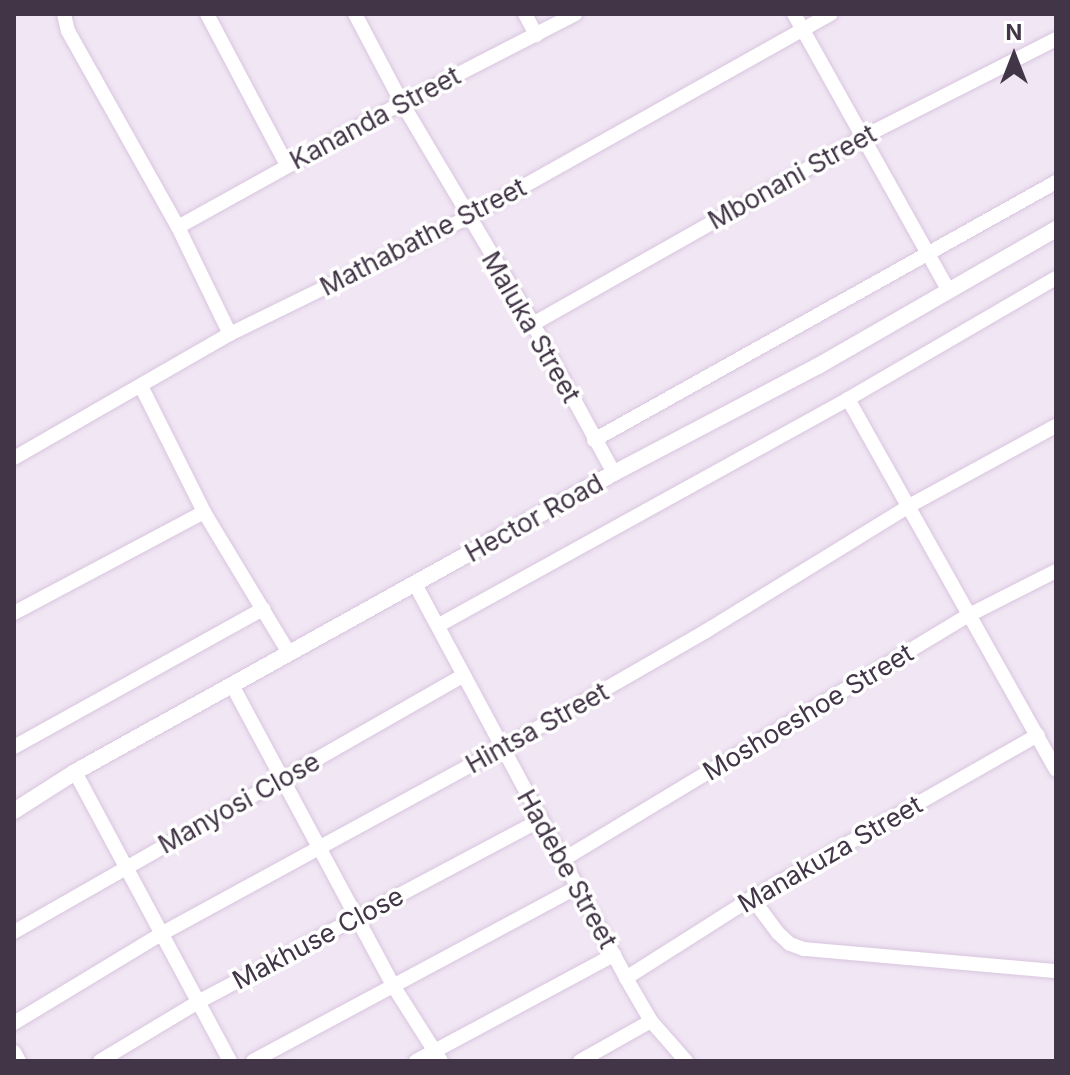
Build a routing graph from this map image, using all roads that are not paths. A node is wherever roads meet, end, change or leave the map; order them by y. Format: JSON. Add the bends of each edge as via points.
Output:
{"nodes":[{"id":1,"x":64,"y":14,"type":"edge"},
{"id":2,"x":207,"y":14,"type":"edge"},
{"id":3,"x":355,"y":14,"type":"edge"},
{"id":4,"x":525,"y":14,"type":"edge"},
{"id":5,"x":575,"y":14,"type":"edge"},
{"id":6,"x":794,"y":14,"type":"edge"},
{"id":7,"x":831,"y":14,"type":"edge"},
{"id":8,"x":805,"y":31,"type":"junction"},
{"id":9,"x":536,"y":35,"type":"junction"},
{"id":10,"x":1056,"y":39,"type":"edge"},
{"id":11,"x":402,"y":103,"type":"junction"},
{"id":12,"x":865,"y":136,"type":"junction"},
{"id":13,"x":287,"y":165,"type":"junction"},
{"id":14,"x":1056,"y":182,"type":"edge"},
{"id":15,"x":467,"y":218,"type":"junction"},
{"id":16,"x":178,"y":227,"type":"junction"},
{"id":17,"x":1056,"y":229,"type":"edge"},
{"id":18,"x":930,"y":253,"type":"junction"},
{"id":19,"x":1056,"y":278,"type":"edge"},
{"id":20,"x":948,"y":290,"type":"junction"},
{"id":21,"x":533,"y":324,"type":"junction"},
{"id":22,"x":230,"y":334,"type":"junction"},
{"id":23,"x":142,"y":388,"type":"junction"},
{"id":24,"x":848,"y":399,"type":"junction"},
{"id":25,"x":1056,"y":426,"type":"edge"},
{"id":26,"x":594,"y":440,"type":"junction"},
{"id":27,"x":14,"y":458,"type":"edge"},
{"id":28,"x":614,"y":473,"type":"junction"},
{"id":29,"x":909,"y":506,"type":"junction"},
{"id":30,"x":204,"y":512,"type":"junction"},
{"id":31,"x":1056,"y":571,"type":"edge"},
{"id":32,"x":415,"y":584,"type":"junction"},
{"id":33,"x":263,"y":609,"type":"junction"},
{"id":34,"x":14,"y":613,"type":"edge"},
{"id":35,"x":969,"y":615,"type":"junction"},
{"id":36,"x":439,"y":625,"type":"junction"},
{"id":37,"x":289,"y":653,"type":"junction"},
{"id":38,"x":464,"y":675,"type":"junction"},
{"id":39,"x":232,"y":685,"type":"junction"},
{"id":40,"x":1038,"y":735,"type":"junction"},
{"id":41,"x":14,"y":747,"type":"edge"},
{"id":42,"x":501,"y":749,"type":"junction"},
{"id":43,"x":1056,"y":770,"type":"edge"},
{"id":44,"x":75,"y":772,"type":"junction"},
{"id":45,"x":282,"y":779,"type":"junction"},
{"id":46,"x":14,"y":811,"type":"edge"},
{"id":47,"x":540,"y":820,"type":"junction"},
{"id":48,"x":317,"y":847,"type":"junction"},
{"id":49,"x":564,"y":859,"type":"junction"},
{"id":50,"x":124,"y":867,"type":"junction"},
{"id":51,"x":579,"y":886,"type":"junction"},
{"id":52,"x":752,"y":898,"type":"junction"},
{"id":53,"x":358,"y":916,"type":"junction"},
{"id":54,"x":14,"y":932,"type":"edge"},
{"id":55,"x":161,"y":934,"type":"junction"},
{"id":56,"x":614,"y":955,"type":"junction"},
{"id":57,"x":1056,"y":971,"type":"edge"},
{"id":58,"x":626,"y":978,"type":"junction"},
{"id":59,"x":392,"y":984,"type":"junction"},
{"id":60,"x":198,"y":1002,"type":"junction"},
{"id":61,"x":651,"y":1021,"type":"junction"},
{"id":62,"x":14,"y":1023,"type":"edge"},
{"id":63,"x":14,"y":1052,"type":"edge"},
{"id":64,"x":438,"y":1056,"type":"edge"},
{"id":65,"x":19,"y":1061,"type":"edge"},
{"id":66,"x":100,"y":1061,"type":"edge"},
{"id":67,"x":230,"y":1061,"type":"edge"},
{"id":68,"x":253,"y":1061,"type":"edge"},
{"id":69,"x":416,"y":1061,"type":"edge"},
{"id":70,"x":580,"y":1061,"type":"edge"},
{"id":71,"x":686,"y":1061,"type":"edge"}],
"edges":[{"from":1,"to":16,"type":"street","via":[[68,31]]},
{"from":2,"to":13,"type":"street"},
{"from":3,"to":11,"type":"street","name":"Maluka Street"},
{"from":4,"to":9,"type":"street"},
{"from":5,"to":9,"type":"street","name":"Kananda Street"},
{"from":6,"to":8,"type":"street"},
{"from":7,"to":8,"type":"street","name":"Mathabathe Street"},
{"from":8,"to":12,"type":"street"},
{"from":8,"to":15,"type":"street","name":"Mathabathe Street"},
{"from":9,"to":11,"type":"street","name":"Kananda Street"},
{"from":10,"to":12,"type":"street","name":"Mbonani Street"},
{"from":11,"to":13,"type":"street","name":"Kananda Street"},
{"from":11,"to":15,"type":"street","name":"Maluka Street"},
{"from":12,"to":18,"type":"street"},
{"from":12,"to":21,"type":"street","name":"Mbonani Street"},
{"from":13,"to":16,"type":"street","name":"Kananda Street"},
{"from":14,"to":18,"type":"street","name":"Hector Road"},
{"from":15,"to":21,"type":"street","name":"Maluka Street"},
{"from":15,"to":22,"type":"street","name":"Mathabathe Street"},
{"from":16,"to":22,"type":"street"},
{"from":17,"to":20,"type":"street","name":"Hector Road"},
{"from":18,"to":20,"type":"street"},
{"from":18,"to":26,"type":"street","name":"Hector Road"},
{"from":19,"to":24,"type":"street","name":"Hector Road"},
{"from":20,"to":28,"type":"street","name":"Hector Road","via":[[818,366]]},
{"from":21,"to":26,"type":"street","name":"Maluka Street"},
{"from":22,"to":23,"type":"street","name":"Mathabathe Street"},
{"from":23,"to":27,"type":"street","name":"Mathabathe Street"},
{"from":23,"to":30,"type":"street"},
{"from":24,"to":29,"type":"street"},
{"from":24,"to":36,"type":"street","name":"Hector Road"},
{"from":25,"to":29,"type":"street","name":"Hintsa Street"},
{"from":26,"to":28,"type":"street","name":"Maluka Street"},
{"from":28,"to":32,"type":"street","name":"Hector Road"},
{"from":29,"to":35,"type":"street"},
{"from":29,"to":42,"type":"street","name":"Hintsa Street"},
{"from":30,"to":33,"type":"street"},
{"from":30,"to":34,"type":"street"},
{"from":31,"to":35,"type":"street","name":"Moshoeshoe Street"},
{"from":32,"to":36,"type":"street","name":"Hadebe Street"},
{"from":32,"to":37,"type":"street","name":"Hector Road"},
{"from":33,"to":37,"type":"street"},
{"from":33,"to":41,"type":"street"},
{"from":35,"to":40,"type":"street"},
{"from":35,"to":49,"type":"street","name":"Moshoeshoe Street"},
{"from":36,"to":38,"type":"street","name":"Hadebe Street"},
{"from":37,"to":39,"type":"street","name":"Hector Road"},
{"from":38,"to":42,"type":"street","name":"Hadebe Street"},
{"from":38,"to":45,"type":"street","name":"Manyosi Close"},
{"from":39,"to":44,"type":"street","name":"Hector Road"},
{"from":39,"to":45,"type":"street"},
{"from":40,"to":43,"type":"street"},
{"from":40,"to":52,"type":"street","name":"Manakuza Street"},
{"from":42,"to":47,"type":"street","name":"Hadebe Street"},
{"from":42,"to":48,"type":"street","name":"Hintsa Street"},
{"from":44,"to":46,"type":"street","name":"Hector Road"},
{"from":44,"to":50,"type":"street"},
{"from":45,"to":48,"type":"street"},
{"from":45,"to":50,"type":"street","name":"Manyosi Close"},
{"from":47,"to":49,"type":"street","name":"Hadebe Street"},
{"from":47,"to":53,"type":"street","name":"Makhuse Close"},
{"from":48,"to":53,"type":"street"},
{"from":48,"to":55,"type":"street","name":"Hintsa Street"},
{"from":49,"to":51,"type":"street","name":"Hadebe Street"},
{"from":50,"to":54,"type":"street","name":"Manyosi Close"},
{"from":50,"to":55,"type":"street"},
{"from":51,"to":56,"type":"street","name":"Hadebe Street"},
{"from":51,"to":59,"type":"street"},
{"from":52,"to":57,"type":"street","via":[[778,933],[804,949]]},
{"from":52,"to":58,"type":"street","name":"Manakuza Street"},
{"from":53,"to":59,"type":"street"},
{"from":53,"to":60,"type":"street","name":"Makhuse Close"},
{"from":55,"to":60,"type":"street"},
{"from":55,"to":62,"type":"street","name":"Hintsa Street"},
{"from":56,"to":58,"type":"street","name":"Hadebe Street"},
{"from":56,"to":64,"type":"street"},
{"from":58,"to":61,"type":"street","name":"Hadebe Street"},
{"from":59,"to":64,"type":"street"},
{"from":59,"to":68,"type":"street"},
{"from":60,"to":66,"type":"street","name":"Makhuse Close"},
{"from":60,"to":67,"type":"street"},
{"from":61,"to":70,"type":"street"},
{"from":61,"to":71,"type":"street","name":"Hadebe Street"},
{"from":63,"to":65,"type":"street"},
{"from":64,"to":69,"type":"street"}]}
